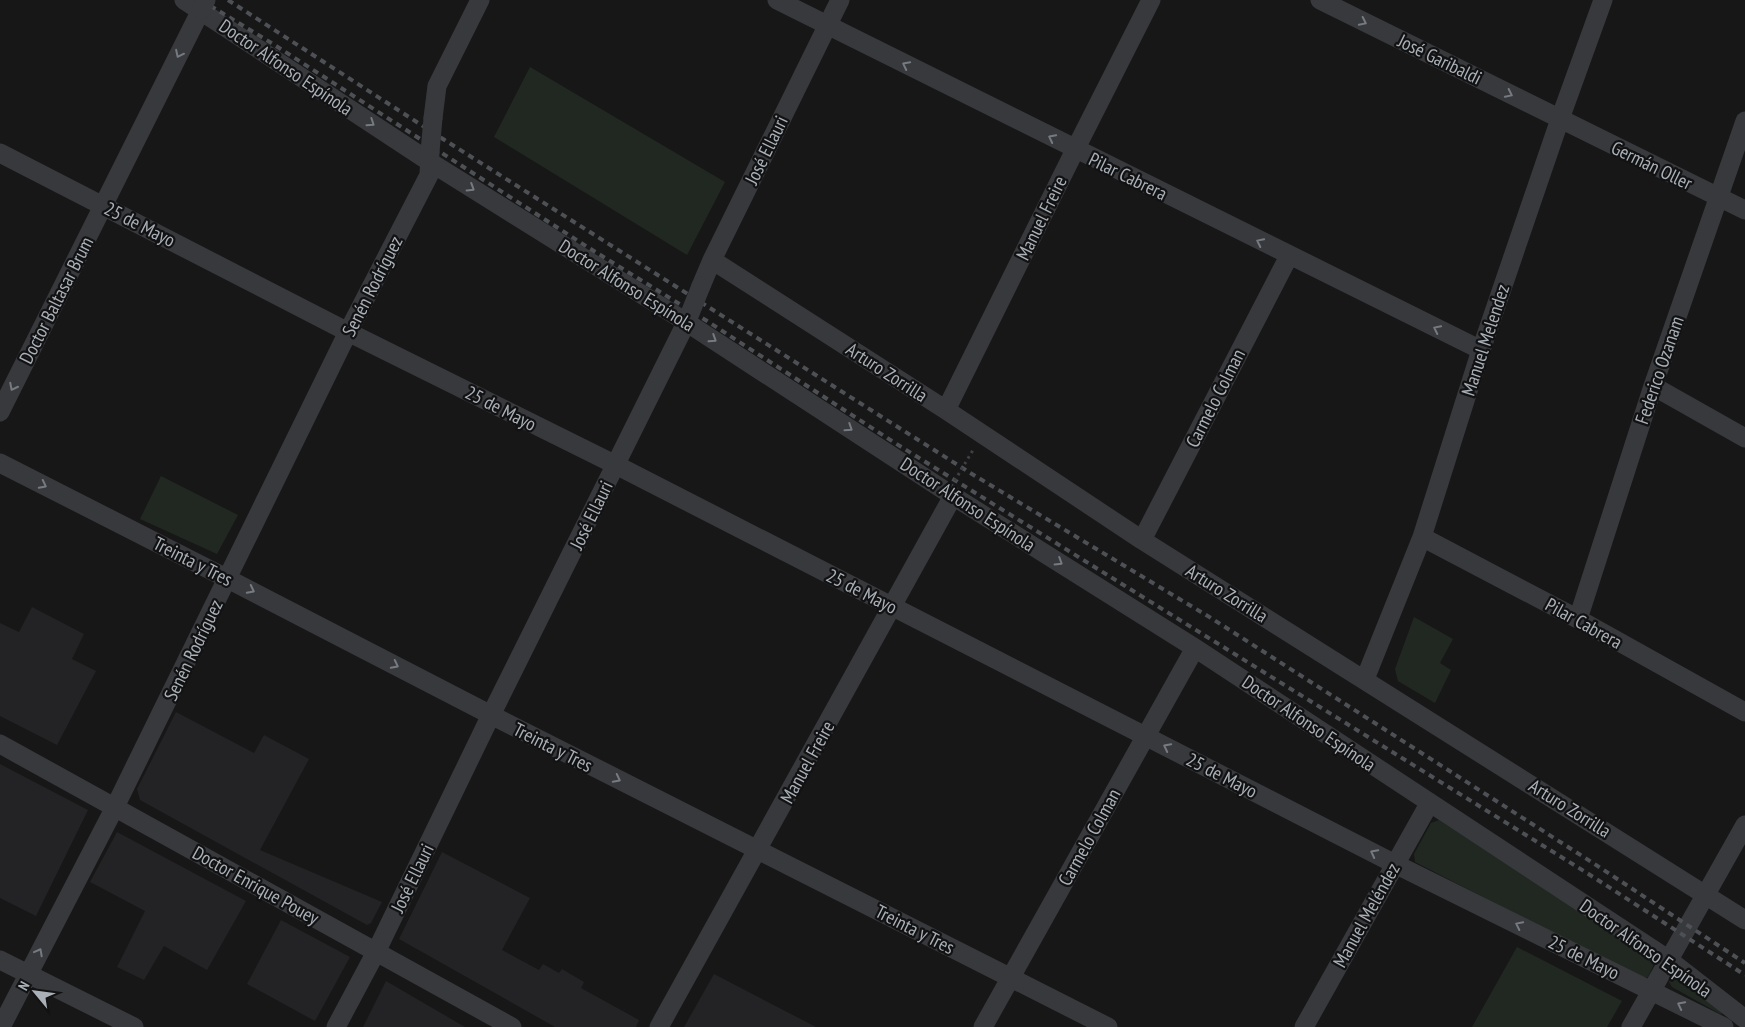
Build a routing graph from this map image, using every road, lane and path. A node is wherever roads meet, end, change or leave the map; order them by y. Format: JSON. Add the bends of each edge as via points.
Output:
{"nodes":[{"id":1,"x":184,"y":0,"type":"edge"},
{"id":2,"x":480,"y":0,"type":"edge"},
{"id":3,"x":777,"y":0,"type":"edge"},
{"id":4,"x":840,"y":0,"type":"edge"},
{"id":5,"x":1151,"y":0,"type":"edge"},
{"id":6,"x":1320,"y":0,"type":"edge"},
{"id":7,"x":1603,"y":0,"type":"edge"},
{"id":8,"x":203,"y":5,"type":"edge"},
{"id":9,"x":827,"y":26,"type":"junction"},
{"id":10,"x":1560,"y":119,"type":"junction"},
{"id":11,"x":1745,"y":121,"type":"edge"},
{"id":12,"x":1074,"y":150,"type":"junction"},
{"id":13,"x":0,"y":153,"type":"edge"},
{"id":14,"x":430,"y":157,"type":"junction"},
{"id":15,"x":1719,"y":198,"type":"junction"},
{"id":16,"x":104,"y":206,"type":"junction"},
{"id":17,"x":1745,"y":210,"type":"edge"},
{"id":18,"x":1289,"y":256,"type":"junction"},
{"id":19,"x":712,"y":260,"type":"junction"},
{"id":20,"x":686,"y":321,"type":"junction"},
{"id":21,"x":348,"y":332,"type":"junction"},
{"id":22,"x":1481,"y":350,"type":"junction"},
{"id":23,"x":1653,"y":386,"type":"junction"},
{"id":24,"x":946,"y":410,"type":"junction"},
{"id":25,"x":0,"y":412,"type":"edge"},
{"id":26,"x":1745,"y":438,"type":"edge"},
{"id":27,"x":973,"y":450,"type":"dead end"},
{"id":28,"x":0,"y":463,"type":"edge"},
{"id":29,"x":616,"y":465,"type":"junction"},
{"id":30,"x":951,"y":494,"type":"junction"},
{"id":31,"x":1422,"y":537,"type":"junction"},
{"id":32,"x":1142,"y":540,"type":"junction"},
{"id":33,"x":228,"y":578,"type":"junction"},
{"id":34,"x":892,"y":606,"type":"junction"},
{"id":35,"x":1578,"y":619,"type":"junction"},
{"id":36,"x":1195,"y":648,"type":"junction"},
{"id":37,"x":1364,"y":679,"type":"junction"},
{"id":38,"x":1745,"y":712,"type":"edge"},
{"id":39,"x":491,"y":715,"type":"junction"},
{"id":40,"x":1146,"y":736,"type":"junction"},
{"id":41,"x":0,"y":744,"type":"edge"},
{"id":42,"x":1429,"y":804,"type":"junction"},
{"id":43,"x":115,"y":807,"type":"junction"},
{"id":44,"x":1745,"y":825,"type":"edge"},
{"id":45,"x":758,"y":850,"type":"junction"},
{"id":46,"x":1395,"y":864,"type":"junction"},
{"id":47,"x":1706,"y":894,"type":"junction"},
{"id":48,"x":1745,"y":920,"type":"edge"},
{"id":49,"x":376,"y":952,"type":"junction"},
{"id":50,"x":0,"y":960,"type":"edge"},
{"id":51,"x":1669,"y":960,"type":"junction"},
{"id":52,"x":28,"y":974,"type":"junction"},
{"id":53,"x":1010,"y":977,"type":"junction"},
{"id":54,"x":1651,"y":990,"type":"junction"},
{"id":55,"x":1745,"y":1019,"type":"edge"},
{"id":56,"x":1,"y":1027,"type":"edge"},
{"id":57,"x":134,"y":1027,"type":"edge"},
{"id":58,"x":336,"y":1027,"type":"edge"},
{"id":59,"x":512,"y":1027,"type":"edge"},
{"id":60,"x":659,"y":1027,"type":"edge"},
{"id":61,"x":982,"y":1027,"type":"edge"},
{"id":62,"x":1108,"y":1027,"type":"edge"},
{"id":63,"x":1304,"y":1027,"type":"edge"},
{"id":64,"x":1631,"y":1027,"type":"edge"},
{"id":65,"x":1724,"y":1027,"type":"edge"}],
"edges":[{"from":1,"to":8,"type":"street","name":"Doctor Alfonso Espínola"},
{"from":2,"to":14,"type":"street","name":"Senén Rodríguez","bridge":true,"via":[[437,86]]},
{"from":3,"to":9,"type":"street","name":"Pilar Cabrera"},
{"from":4,"to":9,"type":"street","name":"José Ellauri"},
{"from":5,"to":12,"type":"street","name":"Manuel Freire"},
{"from":6,"to":10,"type":"street","name":"José Garibaldi","one_way":true},
{"from":7,"to":10,"type":"street","name":"Manuel Melendez"},
{"from":8,"to":14,"type":"street","name":"Doctor Alfonso Espínola","one_way":true},
{"from":8,"to":16,"type":"street","name":"Doctor Baltasar Brum","one_way":true},
{"from":12,"to":9,"type":"street","name":"Pilar Cabrera","one_way":true},
{"from":9,"to":19,"type":"street","name":"José Ellauri"},
{"from":10,"to":15,"type":"street","name":"Germán Oller"},
{"from":10,"to":22,"type":"street","name":"Manuel Melendez"},
{"from":11,"to":15,"type":"street","name":"Federico Ozanam"},
{"from":18,"to":12,"type":"street","name":"Pilar Cabrera","one_way":true},
{"from":12,"to":24,"type":"street","name":"Manuel Freire"},
{"from":13,"to":16,"type":"street","name":"25 de Mayo"},
{"from":14,"to":20,"type":"street","name":"Doctor Alfonso Espínola","one_way":true},
{"from":14,"to":21,"type":"street","name":"Senén Rodríguez","via":[[429,175]]},
{"from":15,"to":17,"type":"street","name":"Germán Oller"},
{"from":15,"to":23,"type":"street","name":"Federico Ozanam"},
{"from":16,"to":21,"type":"street","name":"25 de Mayo"},
{"from":16,"to":25,"type":"street","name":"Doctor Baltasar Brum","one_way":true},
{"from":22,"to":18,"type":"street","name":"Pilar Cabrera","one_way":true},
{"from":18,"to":32,"type":"street","name":"Carmelo Colman"},
{"from":19,"to":20,"type":"street","name":"José Ellauri","bridge":true},
{"from":19,"to":24,"type":"street","name":"Arturo Zorrilla"},
{"from":20,"to":29,"type":"street","name":"José Ellauri"},
{"from":20,"to":30,"type":"street","name":"Doctor Alfonso Espínola","one_way":true},
{"from":21,"to":29,"type":"street","name":"25 de Mayo"},
{"from":21,"to":33,"type":"street","name":"Senén Rodríguez"},
{"from":22,"to":31,"type":"street","name":"Manuel Melendez"},
{"from":23,"to":26,"type":"street"},
{"from":23,"to":35,"type":"street","name":"Federico Ozanam"},
{"from":24,"to":32,"type":"street","name":"Arturo Zorrilla"},
{"from":27,"to":30,"type":"path","bridge":true},
{"from":28,"to":33,"type":"street","name":"Treinta y Tres","one_way":true},
{"from":29,"to":34,"type":"street","name":"25 de Mayo"},
{"from":29,"to":39,"type":"street","name":"José Ellauri"},
{"from":30,"to":34,"type":"street","name":"Manuel Freire"},
{"from":30,"to":36,"type":"street","name":"Doctor Alfonso Espínola","one_way":true},
{"from":31,"to":35,"type":"street","name":"Pilar Cabrera"},
{"from":31,"to":37,"type":"street","name":"Manuel Melendez"},
{"from":32,"to":37,"type":"street","name":"Arturo Zorrilla"},
{"from":33,"to":39,"type":"street","name":"Treinta y Tres","one_way":true},
{"from":33,"to":43,"type":"street","name":"Senén Rodríguez"},
{"from":34,"to":40,"type":"street","name":"25 de Mayo"},
{"from":34,"to":45,"type":"street","name":"Manuel Freire"},
{"from":35,"to":38,"type":"street","name":"Pilar Cabrera"},
{"from":36,"to":40,"type":"street","name":"Carmelo Colman"},
{"from":36,"to":42,"type":"street","name":"Doctor Alfonso Espínola"},
{"from":37,"to":47,"type":"street","name":"Arturo Zorrilla"},
{"from":39,"to":45,"type":"street","name":"Treinta y Tres","one_way":true},
{"from":39,"to":49,"type":"street","name":"José Ellauri"},
{"from":46,"to":40,"type":"street","name":"25 de Mayo","one_way":true},
{"from":40,"to":53,"type":"street","name":"Carmelo Colman"},
{"from":41,"to":43,"type":"street","name":"Doctor Enrique Pouey"},
{"from":42,"to":46,"type":"street","name":"Manuel Meléndez"},
{"from":42,"to":51,"type":"street","name":"Doctor Alfonso Espínola"},
{"from":43,"to":49,"type":"street","name":"Doctor Enrique Pouey"},
{"from":52,"to":43,"type":"street","name":"Senén Rodríguez","one_way":true},
{"from":44,"to":47,"type":"street"},
{"from":45,"to":53,"type":"street","name":"Treinta y Tres"},
{"from":45,"to":60,"type":"street","name":"Manuel Freire"},
{"from":54,"to":46,"type":"street","name":"25 de Mayo","one_way":true},
{"from":46,"to":63,"type":"street","name":"Manuel Meléndez"},
{"from":47,"to":48,"type":"street","name":"Arturo Zorrilla"},
{"from":47,"to":51,"type":"street"},
{"from":49,"to":58,"type":"street","name":"José Ellauri"},
{"from":49,"to":59,"type":"street","name":"Doctor Enrique Pouey"},
{"from":50,"to":52,"type":"street"},
{"from":51,"to":54,"type":"street"},
{"from":51,"to":55,"type":"street","name":"Doctor Alfonso Espínola"},
{"from":52,"to":56,"type":"street","name":"Senén Rodríguez"},
{"from":52,"to":57,"type":"street"},
{"from":53,"to":61,"type":"street","name":"Carmelo Colman"},
{"from":53,"to":62,"type":"street","name":"Treinta y Tres"},
{"from":54,"to":64,"type":"street"},
{"from":65,"to":54,"type":"street","name":"25 de Mayo","one_way":true}]}
